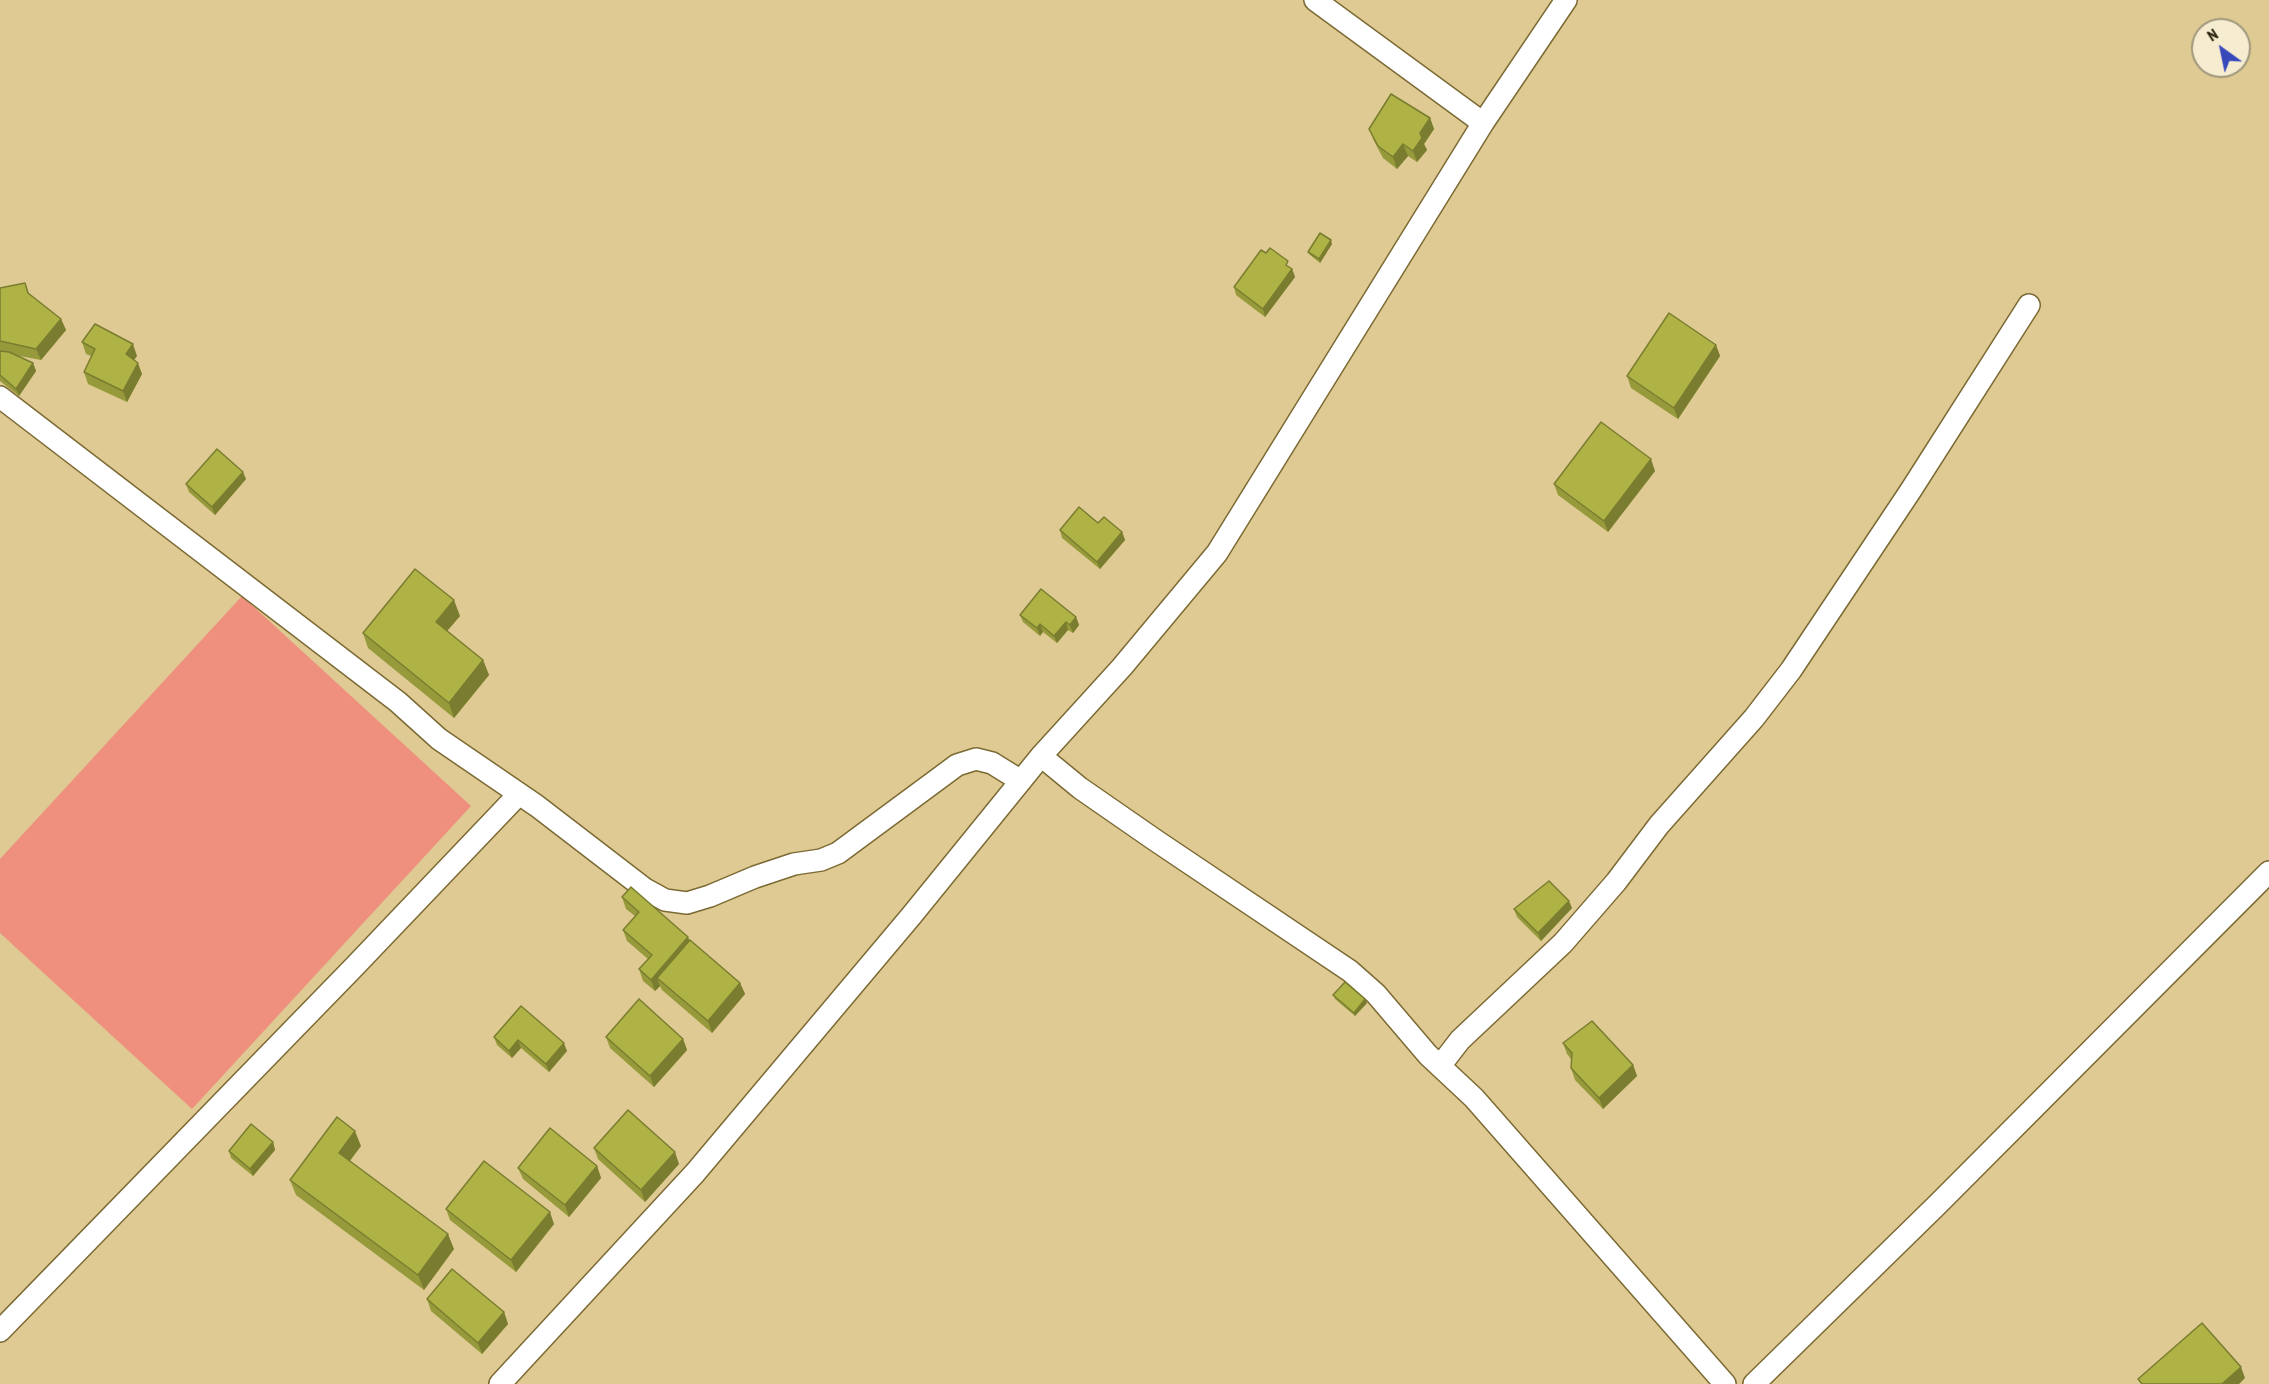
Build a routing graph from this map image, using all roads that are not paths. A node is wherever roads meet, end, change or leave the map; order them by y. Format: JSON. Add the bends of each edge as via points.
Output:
{"nodes":[{"id":1,"x":1315,"y":0,"type":"edge"},
{"id":2,"x":1566,"y":0,"type":"edge"},
{"id":3,"x":1483,"y":123,"type":"junction"},
{"id":4,"x":2029,"y":305,"type":"dead end"},
{"id":5,"x":0,"y":397,"type":"edge"},
{"id":6,"x":1041,"y":756,"type":"junction"},
{"id":7,"x":1021,"y":781,"type":"junction"},
{"id":8,"x":518,"y":795,"type":"junction"},
{"id":9,"x":2269,"y":872,"type":"edge"},
{"id":10,"x":1440,"y":1066,"type":"junction"},
{"id":11,"x":0,"y":1331,"type":"edge"},
{"id":12,"x":500,"y":1384,"type":"edge"},
{"id":13,"x":1725,"y":1384,"type":"edge"},
{"id":14,"x":1754,"y":1384,"type":"edge"}],
"edges":[{"from":1,"to":3,"type":"street"},
{"from":2,"to":3,"type":"street"},
{"from":3,"to":6,"type":"street","via":[[1217,553]]},
{"from":4,"to":10,"type":"street","via":[[1911,490],[1791,670],[1754,718],[1659,825],[1563,943],[1460,1040]]},
{"from":5,"to":8,"type":"street","via":[[398,702],[439,739]]},
{"from":6,"to":7,"type":"street"},
{"from":6,"to":10,"type":"street","via":[[1146,834],[1350,970]]},
{"from":7,"to":8,"type":"street","via":[[992,763],[975,759],[957,765],[838,853],[794,864],[687,903],[665,900],[645,889]]},
{"from":7,"to":12,"type":"street","via":[[695,1173]]},
{"from":8,"to":11,"type":"street"},
{"from":9,"to":14,"type":"street"},
{"from":10,"to":13,"type":"street","via":[[1474,1098]]}]}
